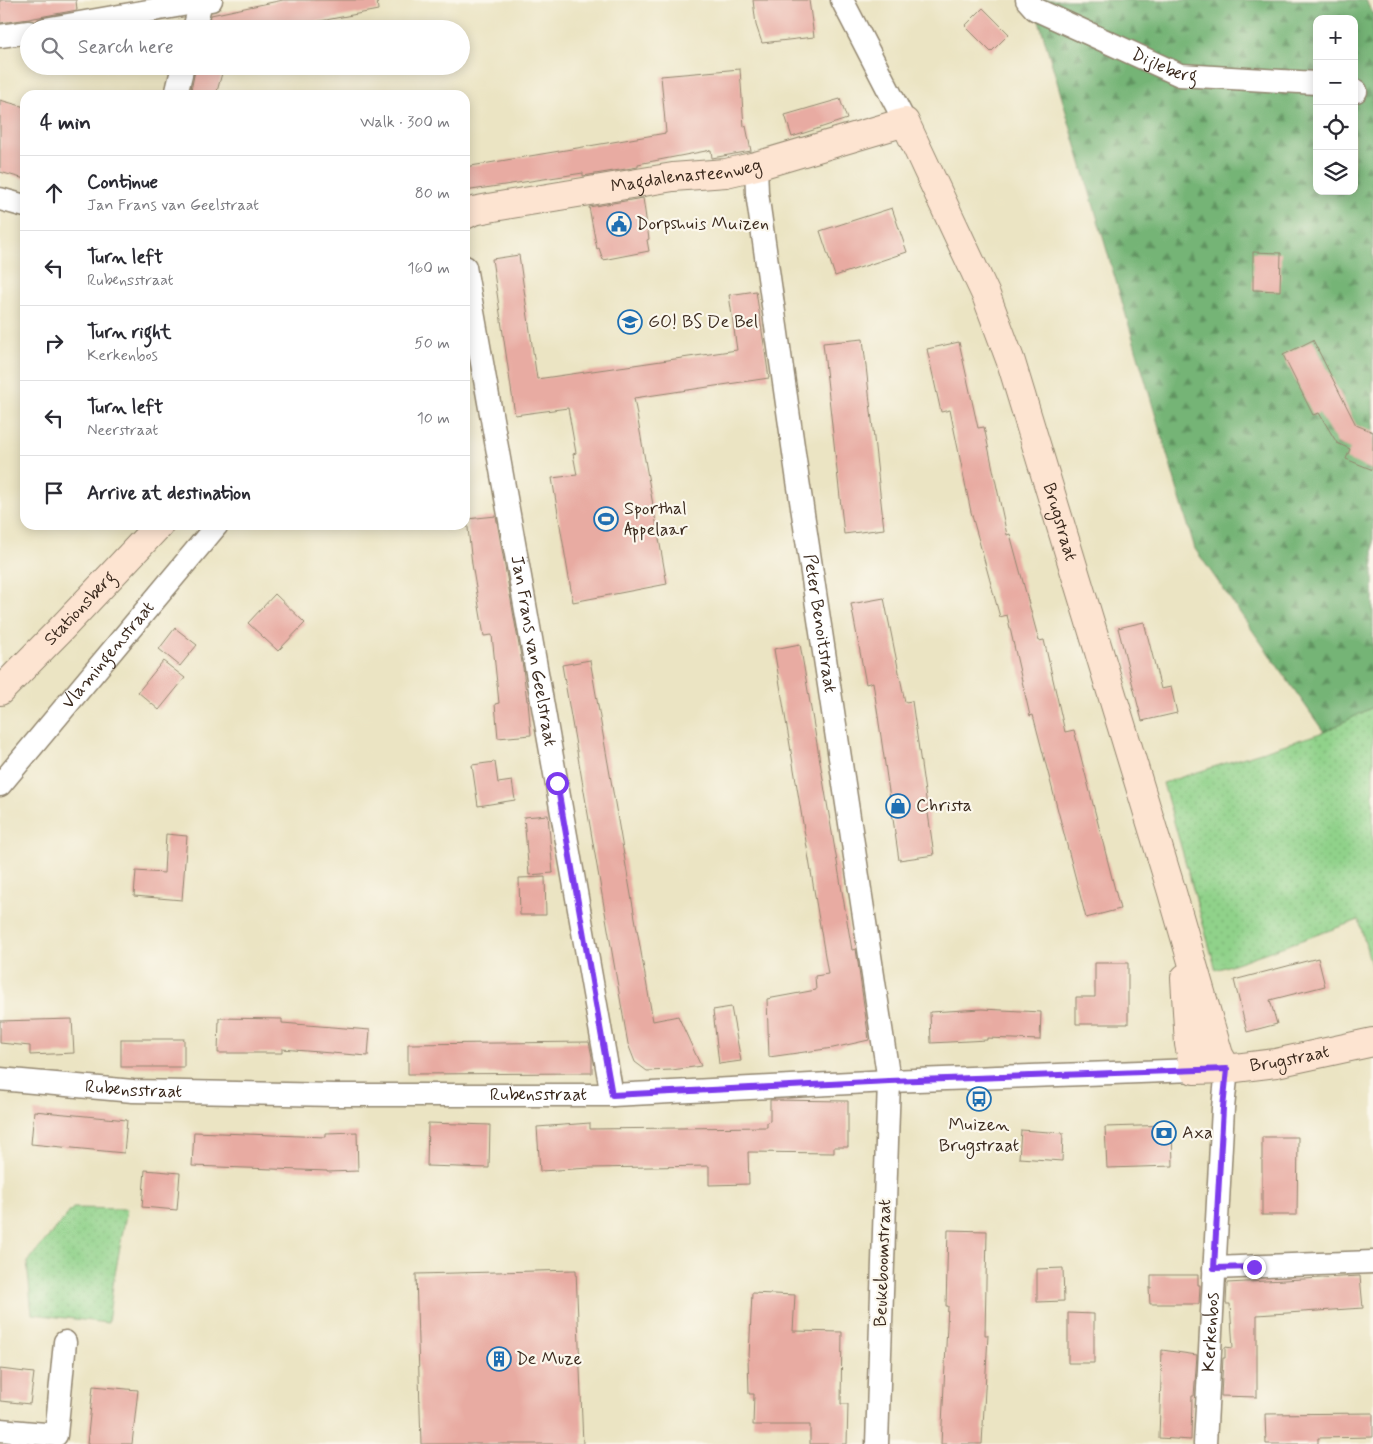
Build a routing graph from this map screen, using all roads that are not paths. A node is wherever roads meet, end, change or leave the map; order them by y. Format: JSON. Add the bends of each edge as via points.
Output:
{"nodes":[{"id":1,"x":842,"y":0,"type":"edge"},
{"id":2,"x":1027,"y":0,"type":"edge"},
{"id":3,"x":206,"y":1,"type":"edge"},
{"id":4,"x":97,"y":20,"type":"edge"},
{"id":5,"x":198,"y":20,"type":"edge"},
{"id":6,"x":20,"y":33,"type":"edge"},
{"id":7,"x":0,"y":36,"type":"edge"},
{"id":8,"x":182,"y":75,"type":"edge"},
{"id":9,"x":1313,"y":83,"type":"edge"},
{"id":10,"x":177,"y":90,"type":"edge"},
{"id":11,"x":905,"y":122,"type":"junction"},
{"id":12,"x":756,"y":166,"type":"junction"},
{"id":13,"x":0,"y":199,"type":"edge"},
{"id":14,"x":20,"y":205,"type":"edge"},
{"id":15,"x":470,"y":212,"type":"edge"},
{"id":16,"x":470,"y":295,"type":"edge"},
{"id":17,"x":155,"y":530,"type":"edge"},
{"id":18,"x":213,"y":530,"type":"edge"},
{"id":19,"x":0,"y":691,"type":"edge"},
{"id":20,"x":0,"y":785,"type":"edge"},
{"id":21,"x":1184,"y":934,"type":"junction"},
{"id":22,"x":1373,"y":1042,"type":"edge"},
{"id":23,"x":1227,"y":1069,"type":"junction"},
{"id":24,"x":1194,"y":1070,"type":"junction"},
{"id":25,"x":0,"y":1079,"type":"edge"},
{"id":26,"x":889,"y":1081,"type":"junction"},
{"id":27,"x":612,"y":1095,"type":"junction"},
{"id":28,"x":1373,"y":1262,"type":"edge"},
{"id":29,"x":1214,"y":1268,"type":"junction"},
{"id":30,"x":65,"y":1342,"type":"dead end"},
{"id":31,"x":0,"y":1430,"type":"edge"},
{"id":32,"x":877,"y":1444,"type":"edge"},
{"id":33,"x":1205,"y":1444,"type":"edge"}],
"edges":[{"from":1,"to":11,"type":"street"},
{"from":2,"to":9,"type":"street","name":"Dijleberg","via":[[1035,9],[1180,76]]},
{"from":3,"to":4,"type":"street"},
{"from":3,"to":5,"type":"street"},
{"from":6,"to":7,"type":"street"},
{"from":8,"to":10,"type":"street"},
{"from":11,"to":12,"type":"street","name":"Magdalenasteenweg"},
{"from":11,"to":21,"type":"street","name":"Brugstraat","via":[[986,295],[1011,362]]},
{"from":12,"to":15,"type":"street","name":"Magdalenasteenweg"},
{"from":12,"to":26,"type":"street","name":"Peter Benoitstraat","via":[[757,193],[797,474]]},
{"from":13,"to":14,"type":"street"},
{"from":16,"to":27,"type":"street","name":"Jan Frans van Geelstraat"},
{"from":17,"to":19,"type":"street","name":"Stationsberg"},
{"from":18,"to":20,"type":"street","name":"Vlamingenstraat"},
{"from":21,"to":23,"type":"street","name":"Brugstraat"},
{"from":21,"to":24,"type":"street","name":"Brugstraat","via":[[1188,1044]]},
{"from":22,"to":23,"type":"street","name":"Brugstraat","via":[[1276,1063]]},
{"from":23,"to":24,"type":"street","name":"Rubensstraat"},
{"from":23,"to":29,"type":"street","name":"Kerkenbos"},
{"from":24,"to":26,"type":"street","name":"Rubensstraat"},
{"from":25,"to":27,"type":"street","name":"Rubensstraat","via":[[133,1091]]},
{"from":26,"to":27,"type":"street","name":"Rubensstraat"},
{"from":26,"to":32,"type":"street","name":"Beukeboomstraat"},
{"from":28,"to":29,"type":"street"},
{"from":29,"to":33,"type":"street","name":"Kerkenbos"},
{"from":30,"to":31,"type":"street","via":[[56,1435]]}]}
